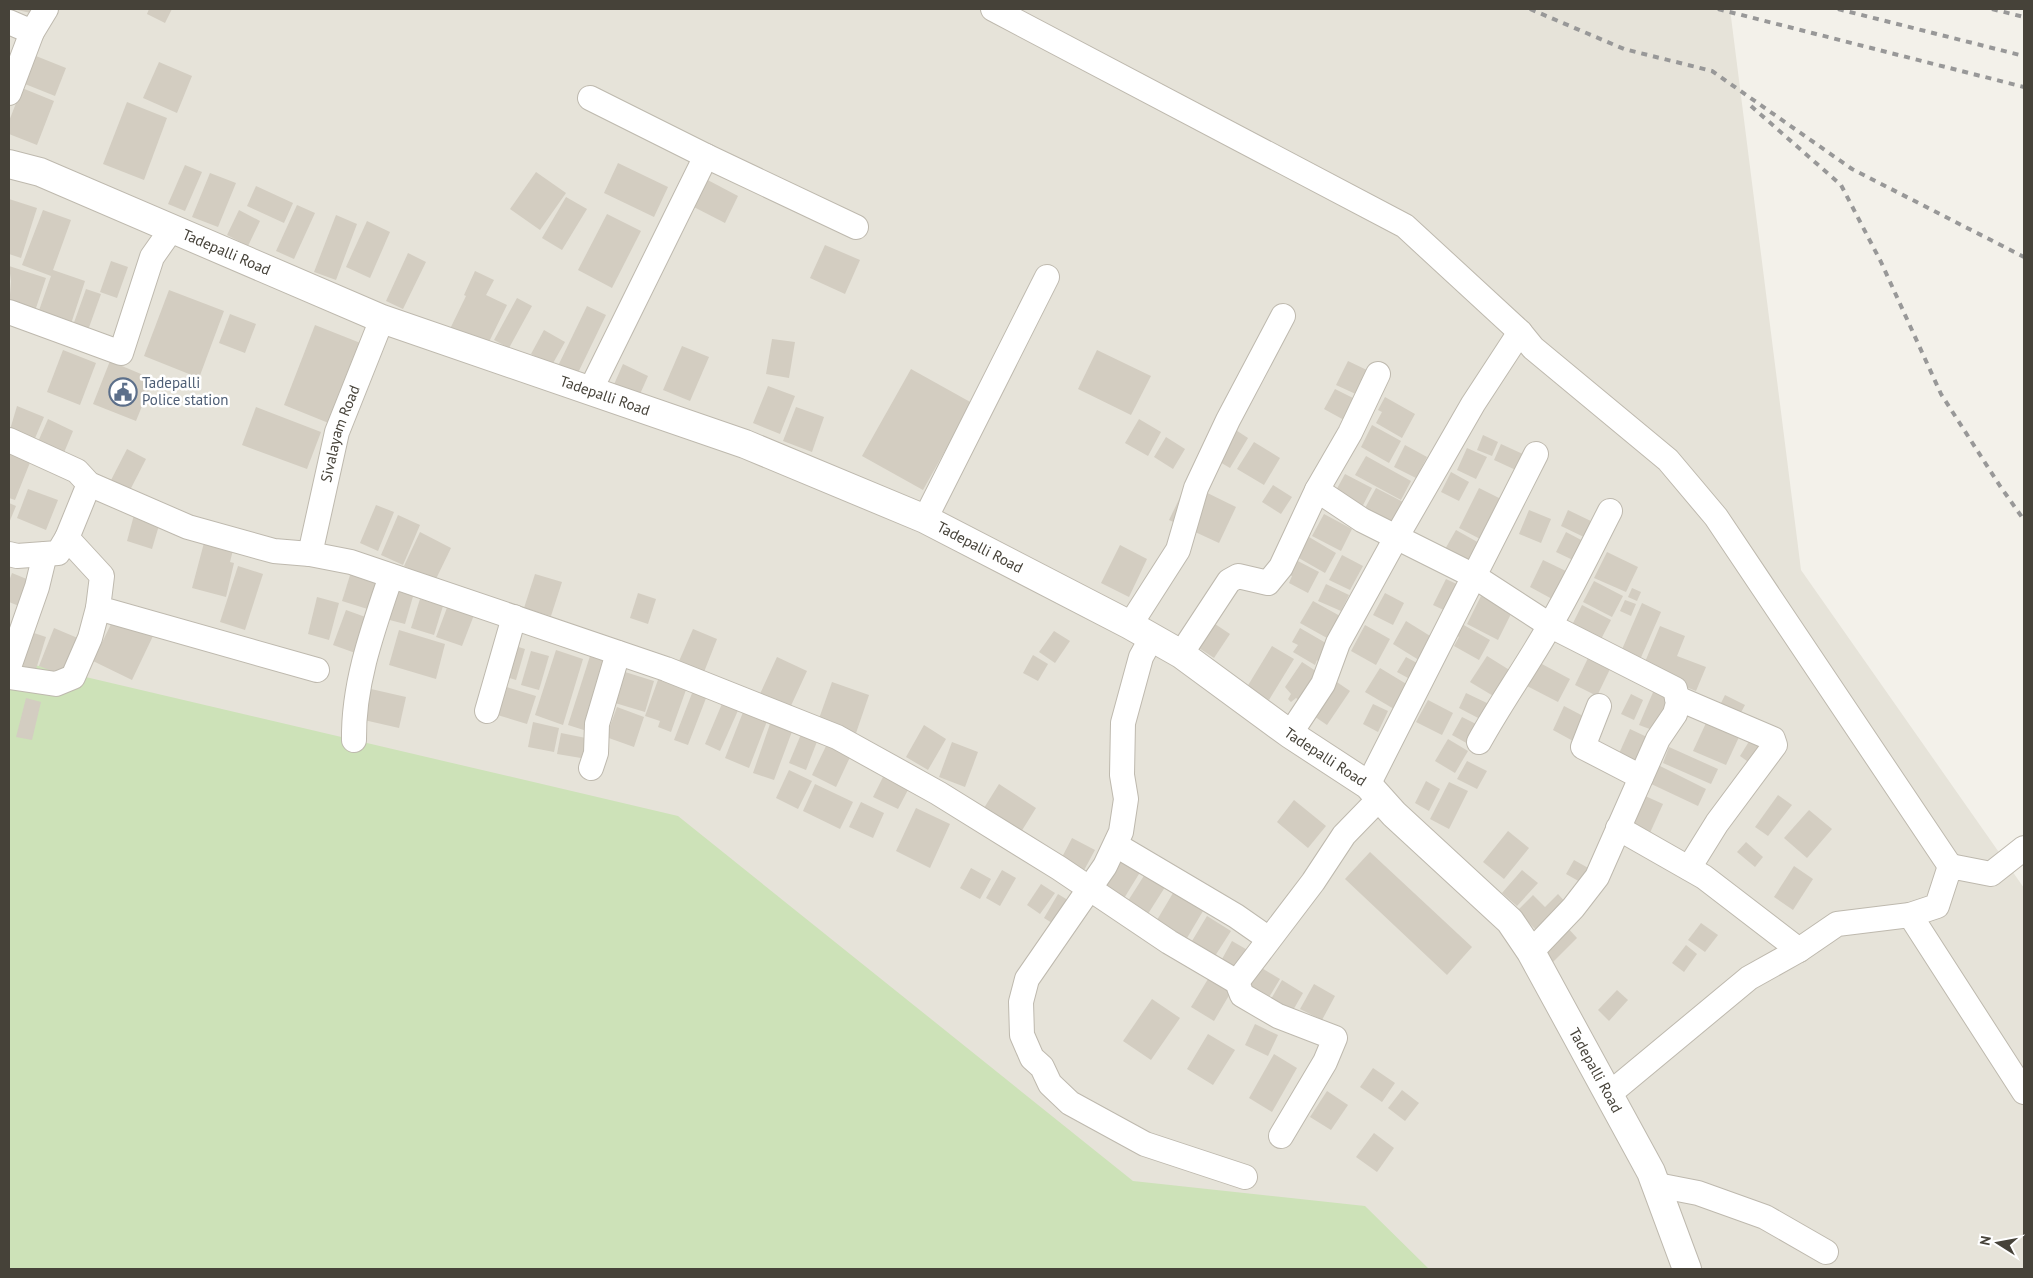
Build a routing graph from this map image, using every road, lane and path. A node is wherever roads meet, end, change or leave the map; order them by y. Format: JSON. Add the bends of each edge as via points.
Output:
{"nodes":[{"id":1,"x":46,"y":9,"type":"edge"},
{"id":2,"x":993,"y":9,"type":"edge"},
{"id":3,"x":9,"y":22,"type":"edge"},
{"id":4,"x":32,"y":32,"type":"junction"},
{"id":5,"x":9,"y":93,"type":"edge"},
{"id":6,"x":590,"y":98,"type":"dead end"},
{"id":7,"x":706,"y":156,"type":"junction"},
{"id":8,"x":9,"y":164,"type":"edge"},
{"id":9,"x":856,"y":227,"type":"dead end"},
{"id":10,"x":171,"y":230,"type":"junction"},
{"id":11,"x":1047,"y":277,"type":"dead end"},
{"id":12,"x":9,"y":312,"type":"edge"},
{"id":13,"x":1283,"y":316,"type":"dead end"},
{"id":14,"x":382,"y":318,"type":"junction"},
{"id":15,"x":1520,"y":332,"type":"junction"},
{"id":16,"x":1378,"y":374,"type":"dead end"},
{"id":17,"x":591,"y":389,"type":"junction"},
{"id":18,"x":9,"y":440,"type":"edge"},
{"id":19,"x":1536,"y":454,"type":"dead end"},
{"id":20,"x":89,"y":484,"type":"junction"},
{"id":21,"x":1317,"y":490,"type":"junction"},
{"id":22,"x":1610,"y":511,"type":"dead end"},
{"id":23,"x":925,"y":519,"type":"junction"},
{"id":24,"x":1397,"y":536,"type":"junction"},
{"id":25,"x":67,"y":538,"type":"junction"},
{"id":26,"x":9,"y":554,"type":"edge"},
{"id":27,"x":45,"y":554,"type":"junction"},
{"id":28,"x":310,"y":554,"type":"junction"},
{"id":29,"x":391,"y":576,"type":"junction"},
{"id":30,"x":1474,"y":576,"type":"junction"},
{"id":31,"x":98,"y":608,"type":"junction"},
{"id":32,"x":514,"y":617,"type":"junction"},
{"id":33,"x":1551,"y":626,"type":"junction"},
{"id":34,"x":1141,"y":631,"type":"junction"},
{"id":35,"x":618,"y":652,"type":"junction"},
{"id":36,"x":1181,"y":654,"type":"junction"},
{"id":37,"x":9,"y":667,"type":"edge"},
{"id":38,"x":317,"y":670,"type":"dead end"},
{"id":39,"x":9,"y":677,"type":"edge"},
{"id":40,"x":1677,"y":698,"type":"junction"},
{"id":41,"x":1599,"y":706,"type":"dead end"},
{"id":42,"x":487,"y":711,"type":"dead end"},
{"id":43,"x":1290,"y":734,"type":"junction"},
{"id":44,"x":354,"y":740,"type":"dead end"},
{"id":45,"x":1479,"y":742,"type":"dead end"},
{"id":46,"x":591,"y":768,"type":"dead end"},
{"id":47,"x":1641,"y":777,"type":"junction"},
{"id":48,"x":1373,"y":792,"type":"junction"},
{"id":49,"x":1618,"y":828,"type":"junction"},
{"id":50,"x":1116,"y":845,"type":"junction"},
{"id":51,"x":2024,"y":848,"type":"edge"},
{"id":52,"x":1950,"y":866,"type":"junction"},
{"id":53,"x":1689,"y":868,"type":"junction"},
{"id":54,"x":1090,"y":888,"type":"junction"},
{"id":55,"x":1910,"y":915,"type":"junction"},
{"id":56,"x":1270,"y":940,"type":"junction"},
{"id":57,"x":1800,"y":950,"type":"junction"},
{"id":58,"x":1531,"y":952,"type":"junction"},
{"id":59,"x":1237,"y":982,"type":"junction"},
{"id":60,"x":2024,"y":1092,"type":"edge"},
{"id":61,"x":1608,"y":1095,"type":"junction"},
{"id":62,"x":1281,"y":1136,"type":"dead end"},
{"id":63,"x":1245,"y":1177,"type":"dead end"},
{"id":64,"x":1657,"y":1185,"type":"junction"},
{"id":65,"x":1826,"y":1252,"type":"dead end"},
{"id":66,"x":1687,"y":1269,"type":"edge"}],
"edges":[{"from":1,"to":4,"type":"street"},
{"from":2,"to":15,"type":"street","via":[[1405,226]]},
{"from":3,"to":4,"type":"street"},
{"from":4,"to":5,"type":"street"},
{"from":6,"to":7,"type":"street"},
{"from":7,"to":9,"type":"street"},
{"from":7,"to":17,"type":"street"},
{"from":8,"to":10,"type":"street","name":"Tadepalli Road","via":[[40,172]]},
{"from":10,"to":12,"type":"street","via":[[152,257],[121,353]]},
{"from":10,"to":14,"type":"street","name":"Tadepalli Road"},
{"from":11,"to":23,"type":"street"},
{"from":13,"to":34,"type":"street","via":[[1196,488],[1178,550]]},
{"from":14,"to":17,"type":"street","name":"Tadepalli Road"},
{"from":14,"to":28,"type":"street","name":"Sivalayam Road","via":[[337,432]]},
{"from":15,"to":24,"type":"street","via":[[1473,404]]},
{"from":15,"to":52,"type":"street","via":[[1533,348],[1668,460],[1716,517]]},
{"from":16,"to":21,"type":"street","via":[[1350,433]]},
{"from":17,"to":23,"type":"street","name":"Tadepalli Road","via":[[745,444]]},
{"from":18,"to":20,"type":"street","via":[[77,471]]},
{"from":19,"to":30,"type":"street"},
{"from":20,"to":25,"type":"street"},
{"from":20,"to":28,"type":"street","via":[[188,527],[274,551]]},
{"from":21,"to":24,"type":"street","via":[[1362,520]]},
{"from":21,"to":36,"type":"street","via":[[1281,567],[1268,583],[1238,576],[1229,581]]},
{"from":22,"to":33,"type":"street"},
{"from":23,"to":34,"type":"street","name":"Tadepalli Road"},
{"from":24,"to":30,"type":"street"},
{"from":24,"to":43,"type":"street","via":[[1338,643],[1323,684]]},
{"from":25,"to":27,"type":"street","via":[[58,552]]},
{"from":25,"to":31,"type":"street","via":[[102,576]]},
{"from":26,"to":27,"type":"street"},
{"from":27,"to":37,"type":"street"},
{"from":28,"to":29,"type":"street","via":[[351,562]]},
{"from":29,"to":32,"type":"street"},
{"from":29,"to":44,"type":"street","via":[[363,666],[354,719]]},
{"from":30,"to":33,"type":"street"},
{"from":30,"to":48,"type":"street"},
{"from":31,"to":38,"type":"street"},
{"from":31,"to":39,"type":"street","via":[[90,638],[73,677],[56,684]]},
{"from":32,"to":35,"type":"street"},
{"from":32,"to":42,"type":"street"},
{"from":33,"to":40,"type":"street","via":[[1675,689]]},
{"from":33,"to":45,"type":"street"},
{"from":34,"to":36,"type":"street","name":"Tadepalli Road"},
{"from":34,"to":50,"type":"street","via":[[1141,657],[1123,723],[1122,774],[1126,799],[1124,823]]},
{"from":35,"to":46,"type":"street","via":[[597,724],[596,754]]},
{"from":35,"to":54,"type":"street","via":[[836,737],[938,793]]},
{"from":36,"to":43,"type":"street","name":"Tadepalli Road"},
{"from":40,"to":47,"type":"street","via":[[1675,714],[1658,739]]},
{"from":40,"to":53,"type":"street","via":[[1773,739],[1775,745]]},
{"from":41,"to":47,"type":"street","via":[[1583,747]]},
{"from":43,"to":48,"type":"street","name":"Tadepalli Road"},
{"from":47,"to":49,"type":"street"},
{"from":48,"to":56,"type":"street"},
{"from":48,"to":58,"type":"street","name":"Tadepalli Road","via":[[1510,921]]},
{"from":49,"to":53,"type":"street"},
{"from":49,"to":58,"type":"street","via":[[1597,878]]},
{"from":50,"to":54,"type":"street"},
{"from":50,"to":56,"type":"street","via":[[1236,916]]},
{"from":51,"to":52,"type":"street","via":[[1991,874]]},
{"from":52,"to":55,"type":"street","via":[[1937,906]]},
{"from":53,"to":57,"type":"street"},
{"from":54,"to":59,"type":"street","via":[[1169,942]]},
{"from":54,"to":63,"type":"street","via":[[1028,979],[1021,1002],[1022,1035],[1032,1058],[1042,1067],[1050,1084],[1070,1103],[1094,1118],[1145,1144]]},
{"from":55,"to":57,"type":"street","via":[[1837,924]]},
{"from":55,"to":60,"type":"street"},
{"from":56,"to":59,"type":"street"},
{"from":57,"to":61,"type":"street","via":[[1749,978]]},
{"from":58,"to":61,"type":"street","name":"Tadepalli Road"},
{"from":59,"to":62,"type":"street","via":[[1242,995],[1278,1016],[1335,1038],[1325,1062]]},
{"from":61,"to":64,"type":"street","name":"Tadepalli Road"},
{"from":64,"to":65,"type":"street","via":[[1698,1193],[1765,1217]]},
{"from":64,"to":66,"type":"street","name":"Tadepalli Road"}]}
